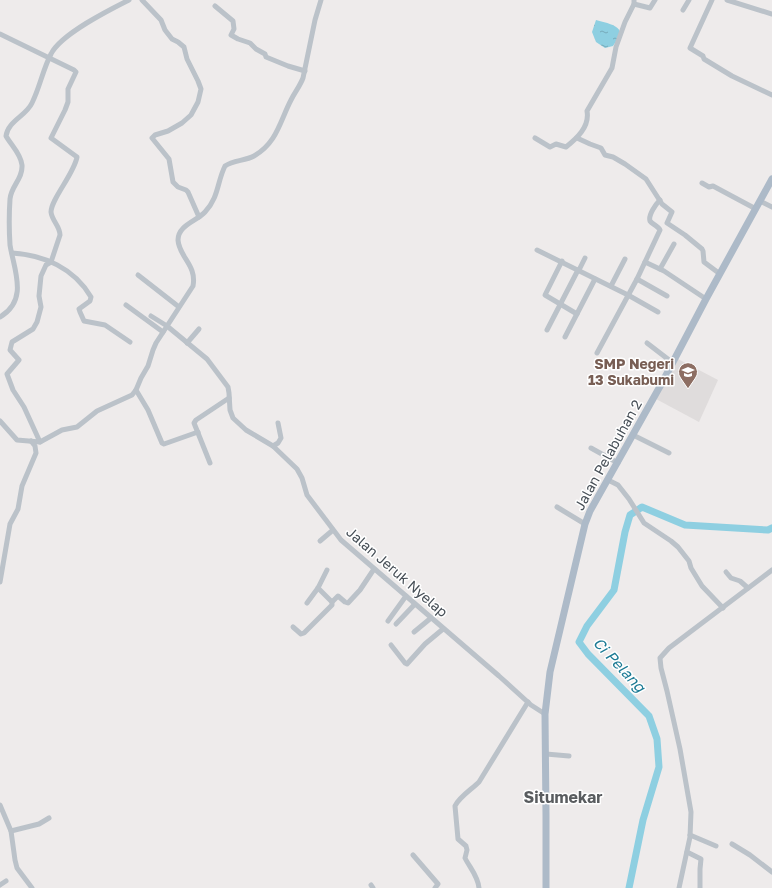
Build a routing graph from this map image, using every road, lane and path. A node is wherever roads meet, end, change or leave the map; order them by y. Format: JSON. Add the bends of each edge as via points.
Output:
{"nodes":[{"id":1,"x":129,"y":0,"type":"edge"},
{"id":2,"x":142,"y":0,"type":"edge"},
{"id":3,"x":321,"y":0,"type":"edge"},
{"id":4,"x":655,"y":0,"type":"edge"},
{"id":5,"x":689,"y":0,"type":"edge"},
{"id":6,"x":712,"y":0,"type":"edge"},
{"id":7,"x":727,"y":0,"type":"edge"},
{"id":8,"x":634,"y":2,"type":"edge"},
{"id":9,"x":215,"y":6,"type":"dead end"},
{"id":10,"x":683,"y":10,"type":"dead end"},
{"id":11,"x":772,"y":14,"type":"edge"},
{"id":12,"x":0,"y":34,"type":"edge"},
{"id":13,"x":49,"y":58,"type":"junction"},
{"id":14,"x":305,"y":71,"type":"junction"},
{"id":15,"x":772,"y":95,"type":"edge"},
{"id":16,"x":535,"y":138,"type":"dead end"},
{"id":17,"x":577,"y":138,"type":"junction"},
{"id":18,"x":772,"y":179,"type":"edge"},
{"id":19,"x":702,"y":183,"type":"dead end"},
{"id":20,"x":660,"y":200,"type":"junction"},
{"id":21,"x":760,"y":201,"type":"junction"},
{"id":22,"x":772,"y":207,"type":"edge"},
{"id":23,"x":756,"y":209,"type":"junction"},
{"id":24,"x":199,"y":217,"type":"junction"},
{"id":25,"x":674,"y":244,"type":"dead end"},
{"id":26,"x":537,"y":250,"type":"dead end"},
{"id":27,"x":12,"y":253,"type":"junction"},
{"id":28,"x":585,"y":258,"type":"dead end"},
{"id":29,"x":625,"y":259,"type":"dead end"},
{"id":30,"x":562,"y":261,"type":"junction"},
{"id":31,"x":51,"y":262,"type":"junction"},
{"id":32,"x":645,"y":262,"type":"junction"},
{"id":33,"x":660,"y":269,"type":"junction"},
{"id":34,"x":578,"y":270,"type":"junction"},
{"id":35,"x":720,"y":274,"type":"junction"},
{"id":36,"x":138,"y":275,"type":"dead end"},
{"id":37,"x":595,"y":279,"type":"junction"},
{"id":38,"x":637,"y":279,"type":"junction"},
{"id":39,"x":611,"y":286,"type":"junction"},
{"id":40,"x":628,"y":295,"type":"junction"},
{"id":41,"x":667,"y":296,"type":"dead end"},
{"id":42,"x":706,"y":299,"type":"junction"},
{"id":43,"x":126,"y":305,"type":"dead end"},
{"id":44,"x":560,"y":305,"type":"junction"},
{"id":45,"x":179,"y":307,"type":"junction"},
{"id":46,"x":658,"y":312,"type":"dead end"},
{"id":47,"x":577,"y":314,"type":"junction"},
{"id":48,"x":150,"y":316,"type":"dead end"},
{"id":49,"x":0,"y":317,"type":"edge"},
{"id":50,"x":166,"y":326,"type":"junction"},
{"id":51,"x":199,"y":329,"type":"dead end"},
{"id":52,"x":547,"y":330,"type":"dead end"},
{"id":53,"x":163,"y":332,"type":"junction"},
{"id":54,"x":565,"y":337,"type":"dead end"},
{"id":55,"x":130,"y":342,"type":"dead end"},
{"id":56,"x":188,"y":343,"type":"junction"},
{"id":57,"x":647,"y":343,"type":"dead end"},
{"id":58,"x":597,"y":353,"type":"dead end"},
{"id":59,"x":673,"y":363,"type":"junction"},
{"id":60,"x":136,"y":390,"type":"junction"},
{"id":61,"x":229,"y":398,"type":"junction"},
{"id":62,"x":0,"y":421,"type":"edge"},
{"id":63,"x":278,"y":423,"type":"dead end"},
{"id":64,"x":198,"y":432,"type":"junction"},
{"id":65,"x":633,"y":435,"type":"junction"},
{"id":66,"x":31,"y":441,"type":"junction"},
{"id":67,"x":40,"y":442,"type":"junction"},
{"id":68,"x":273,"y":446,"type":"junction"},
{"id":69,"x":591,"y":448,"type":"dead end"},
{"id":70,"x":669,"y":453,"type":"dead end"},
{"id":71,"x":618,"y":463,"type":"junction"},
{"id":72,"x":210,"y":464,"type":"dead end"},
{"id":73,"x":608,"y":480,"type":"junction"},
{"id":74,"x":556,"y":507,"type":"dead end"},
{"id":75,"x":585,"y":524,"type":"junction"},
{"id":76,"x":333,"y":530,"type":"junction"},
{"id":77,"x":320,"y":541,"type":"dead end"},
{"id":78,"x":374,"y":569,"type":"junction"},
{"id":79,"x":327,"y":570,"type":"dead end"},
{"id":80,"x":772,"y":570,"type":"edge"},
{"id":81,"x":726,"y":572,"type":"dead end"},
{"id":82,"x":0,"y":582,"type":"edge"},
{"id":83,"x":318,"y":588,"type":"junction"},
{"id":84,"x":748,"y":588,"type":"junction"},
{"id":85,"x":406,"y":596,"type":"junction"},
{"id":86,"x":332,"y":602,"type":"junction"},
{"id":87,"x":307,"y":603,"type":"dead end"},
{"id":88,"x":415,"y":604,"type":"junction"},
{"id":89,"x":723,"y":608,"type":"junction"},
{"id":90,"x":431,"y":618,"type":"junction"},
{"id":91,"x":388,"y":621,"type":"dead end"},
{"id":92,"x":396,"y":624,"type":"dead end"},
{"id":93,"x":293,"y":627,"type":"dead end"},
{"id":94,"x":443,"y":629,"type":"junction"},
{"id":95,"x":414,"y":632,"type":"dead end"},
{"id":96,"x":391,"y":646,"type":"dead end"},
{"id":97,"x":528,"y":702,"type":"junction"},
{"id":98,"x":545,"y":714,"type":"junction"},
{"id":99,"x":546,"y":754,"type":"junction"},
{"id":100,"x":569,"y":756,"type":"dead end"},
{"id":101,"x":0,"y":805,"type":"edge"},
{"id":102,"x":48,"y":818,"type":"dead end"},
{"id":103,"x":11,"y":831,"type":"junction"},
{"id":104,"x":690,"y":835,"type":"junction"},
{"id":105,"x":732,"y":844,"type":"dead end"},
{"id":106,"x":716,"y":846,"type":"dead end"},
{"id":107,"x":687,"y":852,"type":"junction"},
{"id":108,"x":413,"y":854,"type":"dead end"},
{"id":109,"x":772,"y":872,"type":"edge"},
{"id":110,"x":6,"y":881,"type":"dead end"},
{"id":111,"x":0,"y":885,"type":"edge"},
{"id":112,"x":32,"y":888,"type":"edge"},
{"id":113,"x":435,"y":888,"type":"edge"},
{"id":114,"x":479,"y":888,"type":"edge"},
{"id":115,"x":546,"y":888,"type":"edge"},
{"id":116,"x":679,"y":888,"type":"edge"},
{"id":117,"x":700,"y":888,"type":"edge"}],
"edges":[{"from":1,"to":13,"type":"street","via":[[71,34],[56,47]]},
{"from":2,"to":24,"type":"street","via":[[161,20],[172,39],[184,47],[200,85],[200,97],[191,115],[182,124],[152,138],[169,159],[173,182],[188,192]]},
{"from":3,"to":14,"type":"street"},
{"from":4,"to":8,"type":"street","via":[[650,8]]},
{"from":5,"to":10,"type":"street"},
{"from":6,"to":15,"type":"street","via":[[690,48],[719,69]]},
{"from":7,"to":11,"type":"street"},
{"from":8,"to":17,"type":"street","via":[[616,47],[612,68],[587,111],[583,131]]},
{"from":9,"to":14,"type":"street","via":[[233,21],[234,29],[231,35],[252,44],[266,57]]},
{"from":12,"to":13,"type":"street"},
{"from":13,"to":27,"type":"street","via":[[32,103],[9,126],[6,133],[22,166],[21,176],[10,195]]},
{"from":13,"to":31,"type":"street","via":[[76,72],[67,92],[67,106],[51,139],[77,159],[52,209],[52,217],[60,231]]},
{"from":14,"to":24,"type":"street","via":[[300,87],[272,141],[254,156],[225,166],[214,200]]},
{"from":16,"to":17,"type":"street","via":[[550,147],[556,144],[566,147]]},
{"from":17,"to":20,"type":"street","via":[[600,148],[605,155],[625,164],[646,179]]},
{"from":18,"to":21,"type":"main road","name":"Jalan Pelabuhan 2"},
{"from":19,"to":23,"type":"street","via":[[709,187],[713,186]]},
{"from":20,"to":32,"type":"street","via":[[654,205],[650,219],[660,230]]},
{"from":20,"to":35,"type":"street","via":[[672,213],[666,223],[702,249],[704,262]]},
{"from":21,"to":22,"type":"street"},
{"from":21,"to":23,"type":"main road","name":"Jalan Pelabuhan 2"},
{"from":23,"to":35,"type":"main road","name":"Jalan Pelabuhan 2"},
{"from":24,"to":45,"type":"street","via":[[183,228],[179,236],[180,248],[192,269],[194,279],[192,289]]},
{"from":25,"to":33,"type":"street"},
{"from":26,"to":30,"type":"street"},
{"from":27,"to":31,"type":"street","via":[[23,253]]},
{"from":27,"to":49,"type":"street","via":[[18,287],[16,298],[8,311]]},
{"from":28,"to":34,"type":"street"},
{"from":29,"to":39,"type":"street"},
{"from":30,"to":34,"type":"street"},
{"from":30,"to":44,"type":"street","via":[[545,294]]},
{"from":31,"to":55,"type":"street","via":[[68,271],[92,297],[79,309],[84,321],[107,326]]},
{"from":31,"to":67,"type":"street","via":[[46,265],[41,276],[38,296],[41,307],[37,322],[33,329],[12,342],[10,350],[19,360],[7,374]]},
{"from":32,"to":33,"type":"street"},
{"from":32,"to":38,"type":"street"},
{"from":33,"to":42,"type":"street"},
{"from":34,"to":37,"type":"street"},
{"from":34,"to":44,"type":"street"},
{"from":35,"to":42,"type":"main road","name":"Jalan Pelabuhan 2"},
{"from":36,"to":45,"type":"street"},
{"from":37,"to":39,"type":"street"},
{"from":37,"to":47,"type":"street"},
{"from":38,"to":40,"type":"street"},
{"from":38,"to":41,"type":"street"},
{"from":39,"to":40,"type":"street"},
{"from":40,"to":46,"type":"street"},
{"from":40,"to":58,"type":"street"},
{"from":42,"to":59,"type":"main road","name":"Jalan Pelabuhan 2"},
{"from":43,"to":53,"type":"street"},
{"from":44,"to":47,"type":"street"},
{"from":44,"to":52,"type":"street"},
{"from":45,"to":50,"type":"street"},
{"from":47,"to":54,"type":"street"},
{"from":48,"to":50,"type":"street","name":"Jalan Jeruk Nyelap"},
{"from":50,"to":53,"type":"street"},
{"from":50,"to":56,"type":"street","name":"Jalan Jeruk Nyelap"},
{"from":51,"to":56,"type":"street"},
{"from":53,"to":60,"type":"street"},
{"from":56,"to":61,"type":"street","name":"Jalan Jeruk Nyelap","via":[[202,354],[226,384]]},
{"from":57,"to":59,"type":"street"},
{"from":59,"to":65,"type":"main road","name":"Jalan Pelabuhan 2"},
{"from":60,"to":64,"type":"street","via":[[162,443]]},
{"from":60,"to":67,"type":"street","via":[[97,411],[77,427],[62,430]]},
{"from":61,"to":64,"type":"street","via":[[194,422]]},
{"from":61,"to":68,"type":"street","name":"Jalan Jeruk Nyelap","via":[[230,410],[235,421]]},
{"from":62,"to":66,"type":"street","via":[[17,440]]},
{"from":63,"to":68,"type":"street","via":[[281,438]]},
{"from":64,"to":72,"type":"street"},
{"from":65,"to":70,"type":"street"},
{"from":65,"to":71,"type":"main road","name":"Jalan Pelabuhan 2"},
{"from":66,"to":67,"type":"street"},
{"from":66,"to":82,"type":"street","via":[[36,453],[22,486],[18,509],[10,524]]},
{"from":68,"to":76,"type":"street","name":"Jalan Jeruk Nyelap","via":[[297,469],[307,495]]},
{"from":69,"to":71,"type":"street"},
{"from":71,"to":73,"type":"main road","name":"Jalan Pelabuhan 2"},
{"from":73,"to":75,"type":"main road","name":"Jalan Pelabuhan 2"},
{"from":73,"to":89,"type":"street","via":[[618,485],[646,525],[678,547],[689,561],[702,586]]},
{"from":74,"to":75,"type":"street"},
{"from":75,"to":98,"type":"main road","name":"Jalan Pelabuhan 2","via":[[550,672]]},
{"from":76,"to":77,"type":"street"},
{"from":76,"to":78,"type":"street","name":"Jalan Jeruk Nyelap"},
{"from":78,"to":85,"type":"street","name":"Jalan Jeruk Nyelap"},
{"from":78,"to":86,"type":"street","via":[[348,603],[338,596]]},
{"from":79,"to":83,"type":"street"},
{"from":80,"to":84,"type":"street"},
{"from":81,"to":84,"type":"street"},
{"from":83,"to":86,"type":"street"},
{"from":83,"to":87,"type":"street"},
{"from":84,"to":89,"type":"street"},
{"from":85,"to":88,"type":"street","name":"Jalan Jeruk Nyelap"},
{"from":85,"to":91,"type":"street"},
{"from":86,"to":93,"type":"street","via":[[328,610],[302,634]]},
{"from":88,"to":90,"type":"street","name":"Jalan Jeruk Nyelap"},
{"from":88,"to":92,"type":"street"},
{"from":89,"to":104,"type":"street","via":[[669,648],[660,660],[687,784],[691,812]]},
{"from":90,"to":94,"type":"street","name":"Jalan Jeruk Nyelap"},
{"from":90,"to":95,"type":"street"},
{"from":94,"to":96,"type":"street","via":[[407,664]]},
{"from":94,"to":97,"type":"street","name":"Jalan Jeruk Nyelap"},
{"from":97,"to":98,"type":"street","name":"Jalan Jeruk Nyelap"},
{"from":97,"to":114,"type":"street","via":[[479,782],[455,806],[458,839],[467,848],[465,858],[474,872]]},
{"from":98,"to":99,"type":"main road","name":"Jalan Pelabuhan 2"},
{"from":99,"to":100,"type":"street"},
{"from":99,"to":115,"type":"main road","name":"Jalan Pelabuhan 2"},
{"from":101,"to":103,"type":"street"},
{"from":102,"to":103,"type":"street","via":[[39,824]]},
{"from":103,"to":112,"type":"street","via":[[17,868]]},
{"from":104,"to":106,"type":"street"},
{"from":104,"to":107,"type":"street"},
{"from":105,"to":109,"type":"street"},
{"from":107,"to":116,"type":"street"},
{"from":107,"to":117,"type":"street","via":[[701,859]]},
{"from":108,"to":113,"type":"street","via":[[438,884]]},
{"from":110,"to":111,"type":"street"}]}
